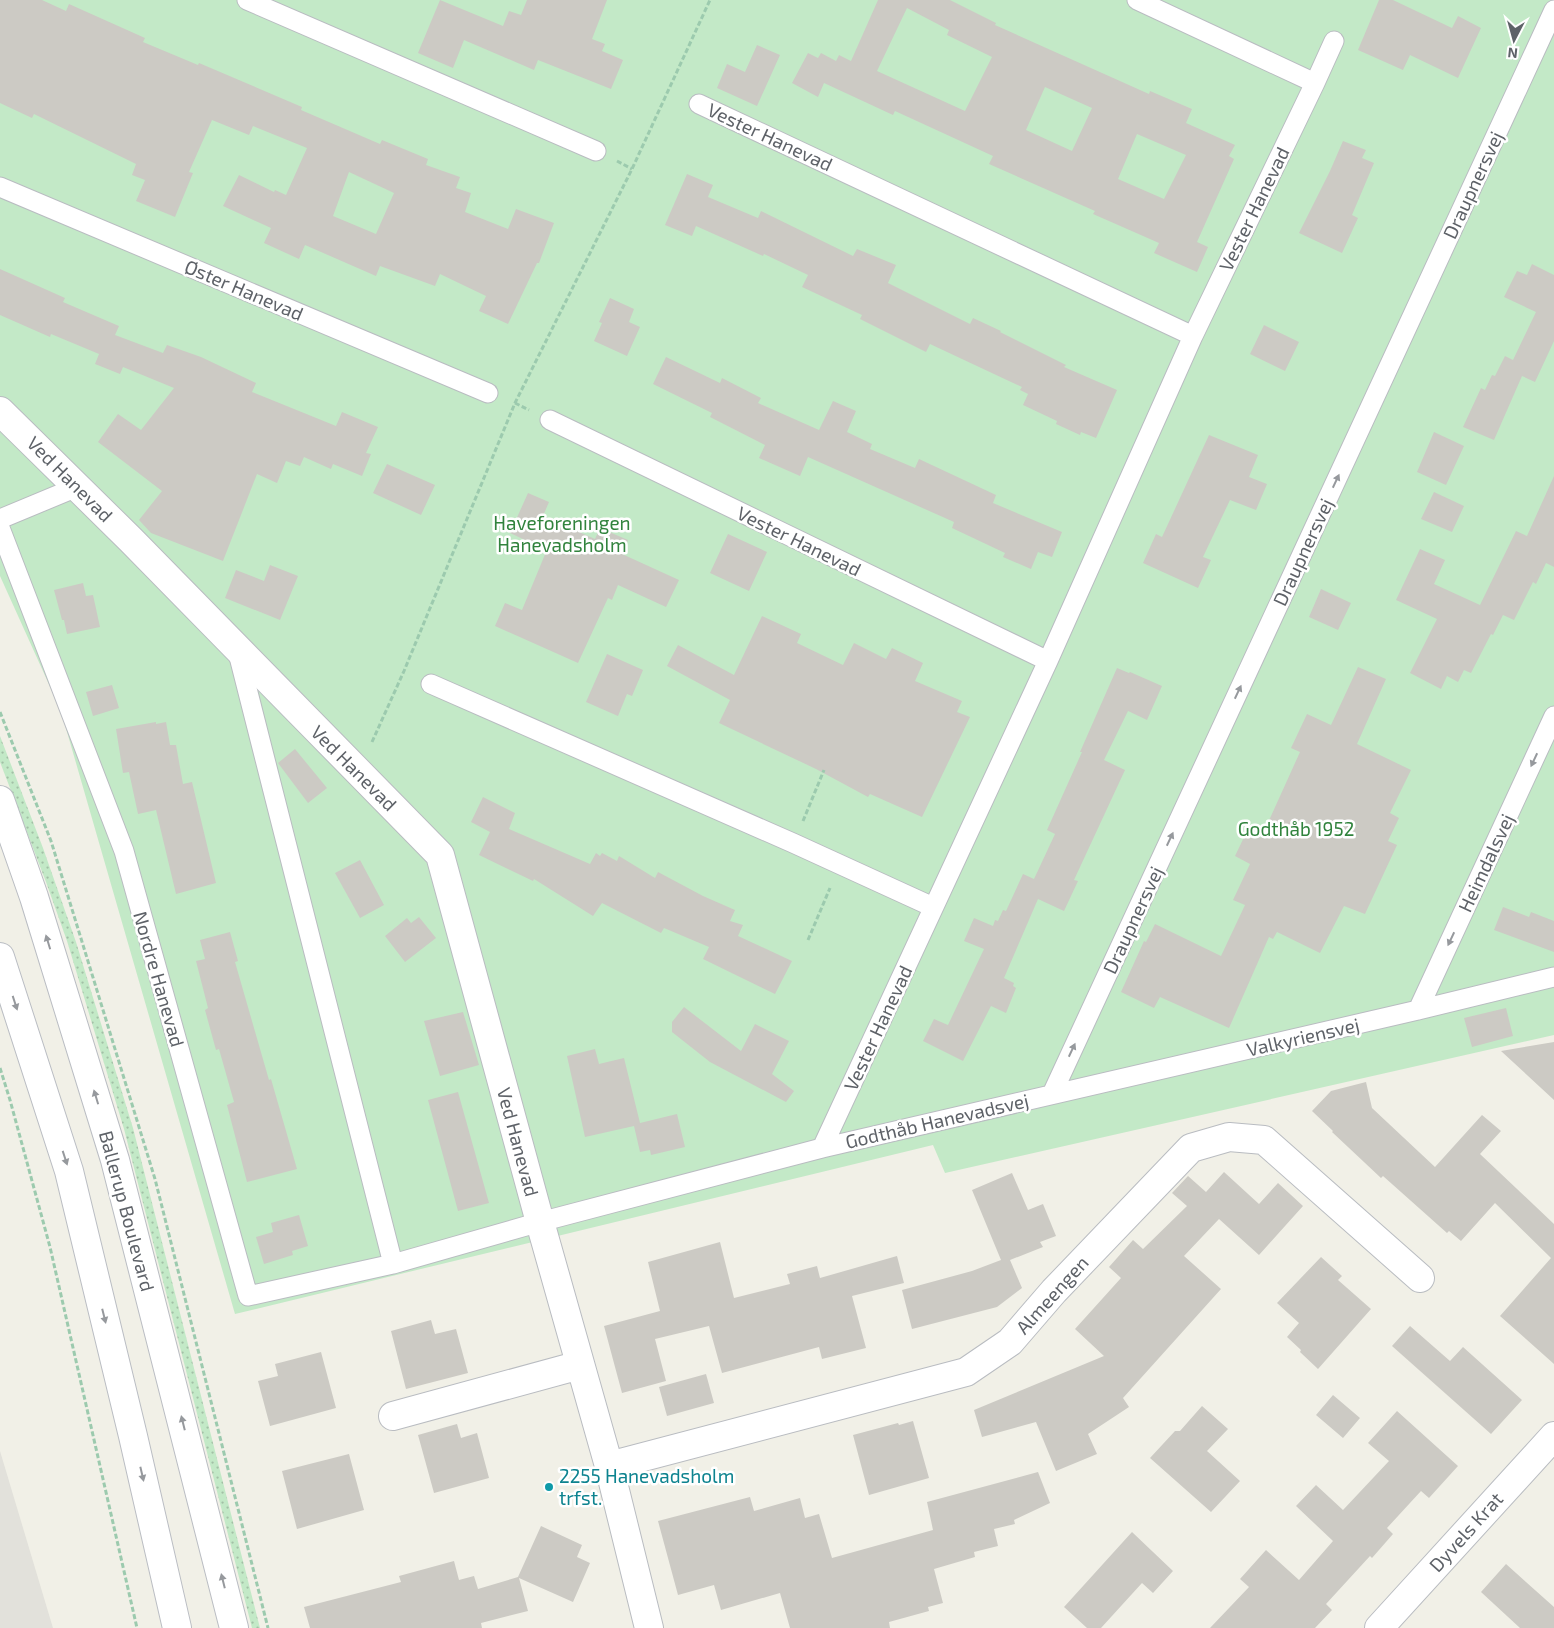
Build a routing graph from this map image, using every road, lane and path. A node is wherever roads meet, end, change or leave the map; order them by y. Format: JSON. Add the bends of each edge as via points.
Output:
{"nodes":[{"id":1,"x":247,"y":0,"type":"edge"},
{"id":2,"x":710,"y":0,"type":"edge"},
{"id":3,"x":1137,"y":0,"type":"edge"},
{"id":4,"x":1554,"y":10,"type":"edge"},
{"id":5,"x":1334,"y":41,"type":"dead end"},
{"id":6,"x":1315,"y":83,"type":"junction"},
{"id":7,"x":699,"y":104,"type":"dead end"},
{"id":8,"x":596,"y":151,"type":"dead end"},
{"id":9,"x":0,"y":187,"type":"edge"},
{"id":10,"x":1193,"y":336,"type":"junction"},
{"id":11,"x":488,"y":393,"type":"joint"},
{"id":12,"x":515,"y":403,"type":"junction"},
{"id":13,"x":0,"y":411,"type":"edge"},
{"id":14,"x":550,"y":420,"type":"joint"},
{"id":15,"x":77,"y":487,"type":"junction"},
{"id":16,"x":0,"y":519,"type":"edge"},
{"id":17,"x":0,"y":528,"type":"edge"},
{"id":18,"x":237,"y":648,"type":"junction"},
{"id":19,"x":1048,"y":661,"type":"junction"},
{"id":20,"x":431,"y":684,"type":"dead end"},
{"id":21,"x":1554,"y":716,"type":"edge"},
{"id":22,"x":824,"y":770,"type":"dead end"},
{"id":23,"x":358,"y":772,"type":"junction"},
{"id":24,"x":0,"y":800,"type":"edge"},
{"id":25,"x":793,"y":843,"type":"junction"},
{"id":26,"x":840,"y":864,"type":"junction"},
{"id":27,"x":933,"y":907,"type":"junction"},
{"id":28,"x":808,"y":940,"type":"dead end"},
{"id":29,"x":0,"y":957,"type":"edge"},
{"id":30,"x":1554,"y":977,"type":"edge"},
{"id":31,"x":1418,"y":1010,"type":"junction"},
{"id":32,"x":0,"y":1068,"type":"edge"},
{"id":33,"x":1052,"y":1094,"type":"junction"},
{"id":34,"x":822,"y":1148,"type":"junction"},
{"id":35,"x":540,"y":1222,"type":"junction"},
{"id":36,"x":393,"y":1264,"type":"junction"},
{"id":37,"x":1420,"y":1278,"type":"dead end"},
{"id":38,"x":580,"y":1366,"type":"junction"},
{"id":39,"x":393,"y":1416,"type":"dead end"},
{"id":40,"x":1554,"y":1436,"type":"edge"},
{"id":41,"x":609,"y":1466,"type":"junction"},
{"id":42,"x":138,"y":1628,"type":"edge"},
{"id":43,"x":177,"y":1628,"type":"edge"},
{"id":44,"x":234,"y":1628,"type":"edge"},
{"id":45,"x":650,"y":1628,"type":"edge"},
{"id":46,"x":1379,"y":1628,"type":"edge"}],
"edges":[{"from":1,"to":8,"type":"lane"},
{"from":2,"to":12,"type":"path","via":[[632,169]]},
{"from":3,"to":6,"type":"lane"},
{"from":33,"to":4,"type":"lane","name":"Draupnersvej","one_way":true},
{"from":5,"to":6,"type":"lane","name":"Vester Hanevad"},
{"from":6,"to":10,"type":"lane","name":"Vester Hanevad"},
{"from":7,"to":10,"type":"lane","name":"Vester Hanevad"},
{"from":9,"to":11,"type":"lane","name":"Øster Hanevad"},
{"from":10,"to":19,"type":"lane","name":"Vester Hanevad"},
{"from":11,"to":12,"type":"path"},
{"from":12,"to":14,"type":"path"},
{"from":12,"to":23,"type":"path","via":[[404,671]]},
{"from":13,"to":15,"type":"street","name":"Ved Hanevad"},
{"from":14,"to":19,"type":"lane","name":"Vester Hanevad"},
{"from":15,"to":16,"type":"lane"},
{"from":15,"to":18,"type":"street","name":"Ved Hanevad"},
{"from":17,"to":36,"type":"lane","name":"Nordre Hanevad","via":[[124,851],[248,1296]]},
{"from":18,"to":23,"type":"street","name":"Ved Hanevad"},
{"from":18,"to":36,"type":"lane"},
{"from":19,"to":27,"type":"lane","name":"Vester Hanevad"},
{"from":20,"to":25,"type":"lane"},
{"from":21,"to":31,"type":"lane","name":"Heimdalsvej","one_way":true},
{"from":22,"to":25,"type":"path"},
{"from":23,"to":35,"type":"street","name":"Ved Hanevad","via":[[440,855]]},
{"from":44,"to":24,"type":"street","name":"Ballerup Boulevard","one_way":true,"via":[[115,1160],[34,897]]},
{"from":25,"to":26,"type":"lane"},
{"from":26,"to":27,"type":"lane"},
{"from":26,"to":28,"type":"path"},
{"from":27,"to":34,"type":"lane","name":"Vester Hanevad"},
{"from":29,"to":43,"type":"street","one_way":true,"via":[[69,1171]]},
{"from":30,"to":31,"type":"lane","name":"Valkyriensvej"},
{"from":31,"to":33,"type":"lane","name":"Valkyriensvej"},
{"from":32,"to":42,"type":"path","via":[[50,1247]]},
{"from":33,"to":34,"type":"lane","name":"Godthåb Hanevadsvej"},
{"from":34,"to":35,"type":"lane","name":"Ved Hanevad"},
{"from":35,"to":36,"type":"lane","name":"Nordre Hanevad"},
{"from":35,"to":38,"type":"street","name":"Ved Hanevad"},
{"from":37,"to":41,"type":"street","name":"Almeengen","via":[[1264,1140],[1229,1137],[1191,1148],[1054,1291],[1010,1342],[966,1372]]},
{"from":38,"to":39,"type":"street"},
{"from":38,"to":41,"type":"street","name":"Ved Hanevad"},
{"from":40,"to":46,"type":"street","name":"Dyvels Krat"},
{"from":41,"to":45,"type":"street","name":"Ved Hanevad"}]}
